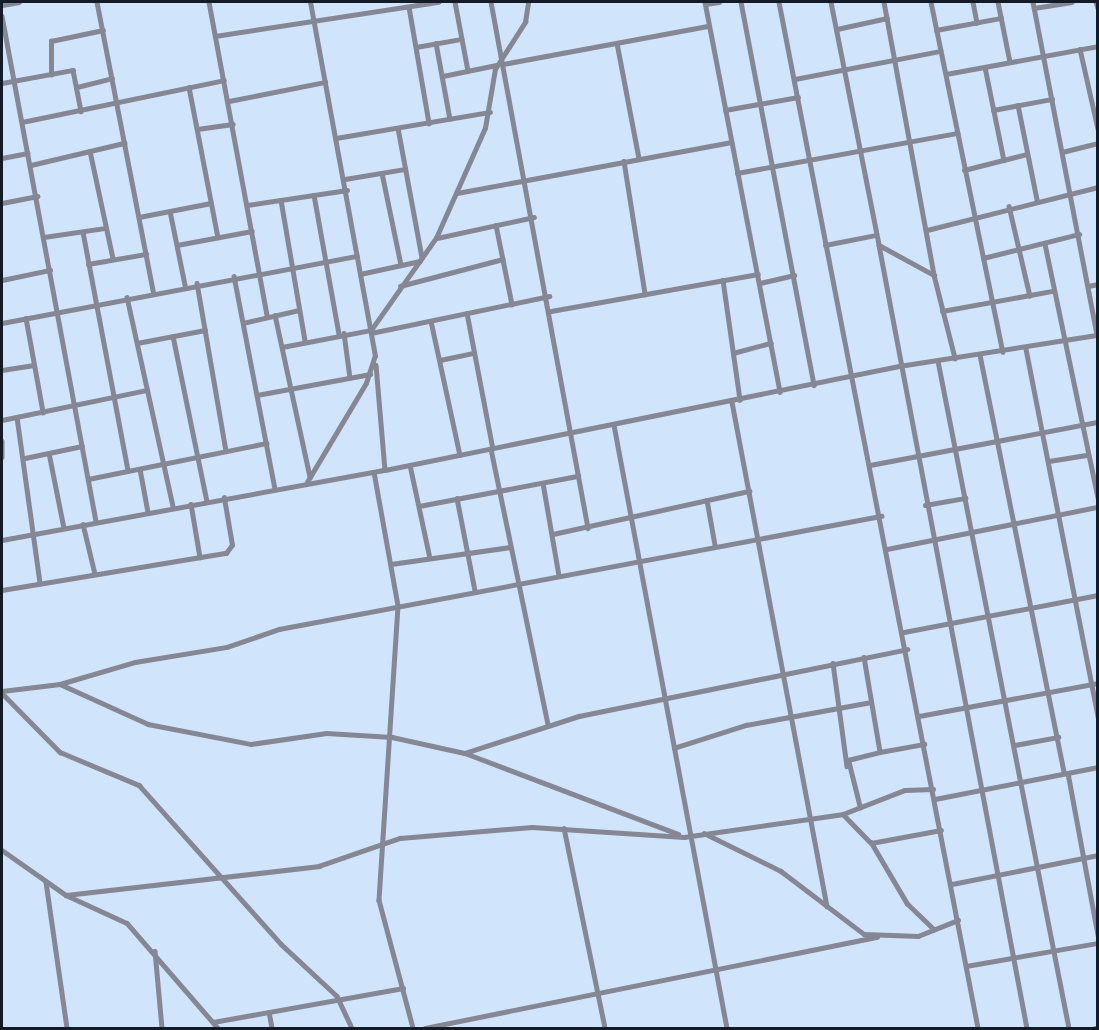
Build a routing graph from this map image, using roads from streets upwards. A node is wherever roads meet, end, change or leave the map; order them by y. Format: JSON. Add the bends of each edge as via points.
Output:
{"nodes":[{"id":1,"x":19,"y":2,"type":"edge"},
{"id":2,"x":97,"y":2,"type":"edge"},
{"id":3,"x":209,"y":2,"type":"edge"},
{"id":4,"x":310,"y":2,"type":"edge"},
{"id":5,"x":395,"y":2,"type":"edge"},
{"id":6,"x":428,"y":2,"type":"edge"},
{"id":7,"x":438,"y":2,"type":"edge"},
{"id":8,"x":455,"y":2,"type":"edge"},
{"id":9,"x":491,"y":2,"type":"edge"},
{"id":10,"x":528,"y":2,"type":"edge"},
{"id":11,"x":719,"y":2,"type":"edge"},
{"id":12,"x":741,"y":2,"type":"edge"},
{"id":13,"x":779,"y":2,"type":"edge"},
{"id":14,"x":831,"y":2,"type":"edge"},
{"id":15,"x":884,"y":2,"type":"edge"},
{"id":16,"x":931,"y":2,"type":"edge"},
{"id":17,"x":973,"y":2,"type":"edge"},
{"id":18,"x":998,"y":2,"type":"edge"},
{"id":19,"x":1033,"y":2,"type":"edge"},
{"id":20,"x":1072,"y":2,"type":"edge"},
{"id":21,"x":1096,"y":2,"type":"edge"},
{"id":22,"x":705,"y":3,"type":"edge"},
{"id":23,"x":2,"y":5,"type":"edge"},
{"id":24,"x":409,"y":7,"type":"junction"},
{"id":25,"x":1034,"y":8,"type":"junction"},
{"id":26,"x":1098,"y":8,"type":"edge"},
{"id":27,"x":397,"y":9,"type":"junction"},
{"id":28,"x":2,"y":16,"type":"edge"},
{"id":29,"x":887,"y":18,"type":"junction"},
{"id":30,"x":1001,"y":18,"type":"junction"},
{"id":31,"x":977,"y":23,"type":"junction"},
{"id":32,"x":314,"y":24,"type":"junction"},
{"id":33,"x":709,"y":26,"type":"junction"},
{"id":34,"x":837,"y":29,"type":"junction"},
{"id":35,"x":103,"y":30,"type":"junction"},
{"id":36,"x":936,"y":30,"type":"junction"},
{"id":37,"x":215,"y":36,"type":"junction"},
{"id":38,"x":461,"y":39,"type":"junction"},
{"id":39,"x":4,"y":40,"type":"edge"},
{"id":40,"x":436,"y":43,"type":"junction"},
{"id":41,"x":617,"y":43,"type":"junction"},
{"id":42,"x":1098,"y":46,"type":"edge"},
{"id":43,"x":416,"y":47,"type":"junction"},
{"id":44,"x":1080,"y":49,"type":"junction"},
{"id":45,"x":940,"y":51,"type":"junction"},
{"id":46,"x":501,"y":53,"type":"junction"},
{"id":47,"x":1044,"y":56,"type":"junction"},
{"id":48,"x":896,"y":58,"type":"junction"},
{"id":49,"x":1010,"y":62,"type":"junction"},
{"id":50,"x":503,"y":64,"type":"junction"},
{"id":51,"x":496,"y":65,"type":"junction"},
{"id":52,"x":985,"y":67,"type":"junction"},
{"id":53,"x":845,"y":68,"type":"junction"},
{"id":54,"x":468,"y":71,"type":"junction"},
{"id":55,"x":51,"y":75,"type":"junction"},
{"id":56,"x":946,"y":75,"type":"junction"},
{"id":57,"x":443,"y":76,"type":"junction"},
{"id":58,"x":112,"y":78,"type":"junction"},
{"id":59,"x":795,"y":79,"type":"junction"},
{"id":60,"x":224,"y":80,"type":"junction"},
{"id":61,"x":15,"y":81,"type":"junction"},
{"id":62,"x":325,"y":82,"type":"junction"},
{"id":63,"x":2,"y":83,"type":"edge"},
{"id":64,"x":76,"y":87,"type":"junction"},
{"id":65,"x":189,"y":87,"type":"junction"},
{"id":66,"x":1098,"y":92,"type":"edge"},
{"id":67,"x":1090,"y":94,"type":"junction"},
{"id":68,"x":798,"y":96,"type":"junction"},
{"id":69,"x":1052,"y":99,"type":"junction"},
{"id":70,"x":229,"y":101,"type":"junction"},
{"id":71,"x":116,"y":103,"type":"junction"},
{"id":72,"x":760,"y":104,"type":"junction"},
{"id":73,"x":1018,"y":105,"type":"junction"},
{"id":74,"x":725,"y":110,"type":"junction"},
{"id":75,"x":993,"y":110,"type":"junction"},
{"id":76,"x":81,"y":111,"type":"junction"},
{"id":77,"x":490,"y":112,"type":"junction"},
{"id":78,"x":450,"y":119,"type":"junction"},
{"id":79,"x":22,"y":122,"type":"junction"},
{"id":80,"x":429,"y":123,"type":"junction"},
{"id":81,"x":233,"y":124,"type":"junction"},
{"id":82,"x":398,"y":128,"type":"junction"},
{"id":83,"x":197,"y":129,"type":"junction"},
{"id":84,"x":1098,"y":129,"type":"edge"},
{"id":85,"x":957,"y":133,"type":"junction"},
{"id":86,"x":336,"y":138,"type":"junction"},
{"id":87,"x":731,"y":142,"type":"junction"},
{"id":88,"x":124,"y":143,"type":"junction"},
{"id":89,"x":1098,"y":143,"type":"edge"},
{"id":90,"x":912,"y":144,"type":"junction"},
{"id":91,"x":90,"y":151,"type":"junction"},
{"id":92,"x":1062,"y":152,"type":"junction"},
{"id":93,"x":28,"y":153,"type":"junction"},
{"id":94,"x":861,"y":153,"type":"junction"},
{"id":95,"x":1027,"y":154,"type":"junction"},
{"id":96,"x":2,"y":158,"type":"edge"},
{"id":97,"x":639,"y":158,"type":"junction"},
{"id":98,"x":811,"y":159,"type":"junction"},
{"id":99,"x":1004,"y":159,"type":"junction"},
{"id":100,"x":624,"y":161,"type":"junction"},
{"id":101,"x":31,"y":165,"type":"junction"},
{"id":102,"x":771,"y":165,"type":"junction"},
{"id":103,"x":405,"y":168,"type":"junction"},
{"id":104,"x":964,"y":170,"type":"junction"},
{"id":105,"x":382,"y":173,"type":"junction"},
{"id":106,"x":737,"y":173,"type":"junction"},
{"id":107,"x":345,"y":179,"type":"junction"},
{"id":108,"x":527,"y":179,"type":"junction"},
{"id":109,"x":1098,"y":186,"type":"edge"},
{"id":110,"x":347,"y":190,"type":"junction"},
{"id":111,"x":1069,"y":191,"type":"junction"},
{"id":112,"x":457,"y":193,"type":"junction"},
{"id":113,"x":314,"y":195,"type":"junction"},
{"id":114,"x":36,"y":196,"type":"junction"},
{"id":115,"x":1037,"y":199,"type":"junction"},
{"id":116,"x":281,"y":200,"type":"junction"},
{"id":117,"x":2,"y":203,"type":"edge"},
{"id":118,"x":211,"y":203,"type":"junction"},
{"id":119,"x":247,"y":205,"type":"junction"},
{"id":120,"x":1009,"y":206,"type":"junction"},
{"id":121,"x":170,"y":212,"type":"junction"},
{"id":122,"x":975,"y":216,"type":"junction"},
{"id":123,"x":139,"y":217,"type":"junction"},
{"id":124,"x":534,"y":217,"type":"junction"},
{"id":125,"x":496,"y":225,"type":"junction"},
{"id":126,"x":105,"y":228,"type":"junction"},
{"id":127,"x":927,"y":230,"type":"junction"},
{"id":128,"x":252,"y":231,"type":"junction"},
{"id":129,"x":83,"y":232,"type":"junction"},
{"id":130,"x":1079,"y":234,"type":"junction"},
{"id":131,"x":876,"y":235,"type":"junction"},
{"id":132,"x":44,"y":237,"type":"junction"},
{"id":133,"x":218,"y":237,"type":"junction"},
{"id":134,"x":436,"y":238,"type":"junction"},
{"id":135,"x":1045,"y":244,"type":"junction"},
{"id":136,"x":177,"y":245,"type":"junction"},
{"id":137,"x":879,"y":245,"type":"junction"},
{"id":138,"x":825,"y":246,"type":"junction"},
{"id":139,"x":1020,"y":250,"type":"junction"},
{"id":140,"x":146,"y":254,"type":"junction"},
{"id":141,"x":357,"y":256,"type":"junction"},
{"id":142,"x":113,"y":258,"type":"junction"},
{"id":143,"x":983,"y":258,"type":"junction"},
{"id":144,"x":421,"y":259,"type":"junction"},
{"id":145,"x":503,"y":260,"type":"junction"},
{"id":146,"x":324,"y":262,"type":"junction"},
{"id":147,"x":88,"y":264,"type":"junction"},
{"id":148,"x":401,"y":265,"type":"junction"},
{"id":149,"x":292,"y":266,"type":"junction"},
{"id":150,"x":50,"y":270,"type":"junction"},
{"id":151,"x":259,"y":271,"type":"junction"},
{"id":152,"x":360,"y":274,"type":"junction"},
{"id":153,"x":758,"y":274,"type":"junction"},
{"id":154,"x":794,"y":275,"type":"junction"},
{"id":155,"x":934,"y":275,"type":"junction"},
{"id":156,"x":234,"y":276,"type":"junction"},
{"id":157,"x":2,"y":280,"type":"edge"},
{"id":158,"x":723,"y":280,"type":"junction"},
{"id":159,"x":197,"y":283,"type":"junction"},
{"id":160,"x":760,"y":283,"type":"junction"},
{"id":161,"x":1098,"y":284,"type":"edge"},
{"id":162,"x":185,"y":285,"type":"junction"},
{"id":163,"x":400,"y":286,"type":"junction"},
{"id":164,"x":1088,"y":286,"type":"junction"},
{"id":165,"x":153,"y":291,"type":"junction"},
{"id":166,"x":1053,"y":291,"type":"junction"},
{"id":167,"x":645,"y":294,"type":"junction"},
{"id":168,"x":549,"y":296,"type":"junction"},
{"id":169,"x":1030,"y":296,"type":"junction"},
{"id":170,"x":127,"y":297,"type":"junction"},
{"id":171,"x":95,"y":304,"type":"junction"},
{"id":172,"x":512,"y":304,"type":"junction"},
{"id":173,"x":992,"y":304,"type":"junction"},
{"id":174,"x":299,"y":310,"type":"junction"},
{"id":175,"x":551,"y":310,"type":"junction"},
{"id":176,"x":942,"y":311,"type":"junction"},
{"id":177,"x":57,"y":313,"type":"junction"},
{"id":178,"x":467,"y":313,"type":"junction"},
{"id":179,"x":275,"y":315,"type":"junction"},
{"id":180,"x":267,"y":316,"type":"junction"},
{"id":181,"x":26,"y":318,"type":"junction"},
{"id":182,"x":431,"y":321,"type":"junction"},
{"id":183,"x":2,"y":323,"type":"edge"},
{"id":184,"x":243,"y":323,"type":"junction"},
{"id":185,"x":205,"y":330,"type":"junction"},
{"id":186,"x":371,"y":332,"type":"junction"},
{"id":187,"x":341,"y":334,"type":"junction"},
{"id":188,"x":1097,"y":335,"type":"edge"},
{"id":189,"x":173,"y":336,"type":"junction"},
{"id":190,"x":305,"y":340,"type":"junction"},
{"id":191,"x":1067,"y":341,"type":"junction"},
{"id":192,"x":137,"y":343,"type":"junction"},
{"id":193,"x":771,"y":343,"type":"junction"},
{"id":194,"x":282,"y":347,"type":"junction"},
{"id":195,"x":1026,"y":349,"type":"junction"},
{"id":196,"x":1003,"y":351,"type":"junction"},
{"id":197,"x":473,"y":353,"type":"junction"},
{"id":198,"x":733,"y":353,"type":"junction"},
{"id":199,"x":980,"y":355,"type":"junction"},
{"id":200,"x":375,"y":356,"type":"junction"},
{"id":201,"x":955,"y":358,"type":"junction"},
{"id":202,"x":440,"y":360,"type":"junction"},
{"id":203,"x":938,"y":361,"type":"junction"},
{"id":204,"x":34,"y":365,"type":"junction"},
{"id":205,"x":899,"y":366,"type":"junction"},
{"id":206,"x":2,"y":370,"type":"edge"},
{"id":207,"x":370,"y":374,"type":"junction"},
{"id":208,"x":350,"y":378,"type":"junction"},
{"id":209,"x":851,"y":378,"type":"junction"},
{"id":210,"x":814,"y":385,"type":"junction"},
{"id":211,"x":289,"y":389,"type":"junction"},
{"id":212,"x":147,"y":390,"type":"junction"},
{"id":213,"x":780,"y":392,"type":"junction"},
{"id":214,"x":257,"y":395,"type":"junction"},
{"id":215,"x":113,"y":397,"type":"junction"},
{"id":216,"x":740,"y":400,"type":"junction"},
{"id":217,"x":732,"y":402,"type":"junction"},
{"id":218,"x":75,"y":405,"type":"junction"},
{"id":219,"x":43,"y":412,"type":"junction"},
{"id":220,"x":17,"y":417,"type":"junction"},
{"id":221,"x":2,"y":420,"type":"edge"},
{"id":222,"x":1098,"y":422,"type":"edge"},
{"id":223,"x":1083,"y":424,"type":"junction"},
{"id":224,"x":614,"y":425,"type":"junction"},
{"id":225,"x":1043,"y":432,"type":"junction"},
{"id":226,"x":572,"y":433,"type":"junction"},
{"id":227,"x":999,"y":440,"type":"junction"},
{"id":228,"x":2,"y":441,"type":"edge"},
{"id":229,"x":266,"y":443,"type":"junction"},
{"id":230,"x":82,"y":446,"type":"junction"},
{"id":231,"x":492,"y":449,"type":"junction"},
{"id":232,"x":956,"y":449,"type":"junction"},
{"id":233,"x":226,"y":451,"type":"junction"},
{"id":234,"x":49,"y":453,"type":"junction"},
{"id":235,"x":460,"y":455,"type":"junction"},
{"id":236,"x":1088,"y":455,"type":"junction"},
{"id":237,"x":2,"y":457,"type":"edge"},
{"id":238,"x":197,"y":457,"type":"junction"},
{"id":239,"x":916,"y":457,"type":"junction"},
{"id":240,"x":25,"y":458,"type":"junction"},
{"id":241,"x":1049,"y":461,"type":"junction"},
{"id":242,"x":163,"y":464,"type":"junction"},
{"id":243,"x":410,"y":465,"type":"junction"},
{"id":244,"x":870,"y":465,"type":"junction"},
{"id":245,"x":140,"y":469,"type":"junction"},
{"id":246,"x":385,"y":470,"type":"junction"},
{"id":247,"x":128,"y":471,"type":"junction"},
{"id":248,"x":375,"y":471,"type":"junction"},
{"id":249,"x":578,"y":476,"type":"junction"},
{"id":250,"x":310,"y":477,"type":"junction"},
{"id":251,"x":88,"y":479,"type":"junction"},
{"id":252,"x":306,"y":483,"type":"junction"},
{"id":253,"x":543,"y":483,"type":"junction"},
{"id":254,"x":275,"y":488,"type":"junction"},
{"id":255,"x":499,"y":490,"type":"junction"},
{"id":256,"x":749,"y":491,"type":"junction"},
{"id":257,"x":224,"y":498,"type":"junction"},
{"id":258,"x":457,"y":498,"type":"junction"},
{"id":259,"x":965,"y":498,"type":"junction"},
{"id":260,"x":1098,"y":498,"type":"edge"},
{"id":261,"x":707,"y":500,"type":"junction"},
{"id":262,"x":207,"y":501,"type":"junction"},
{"id":263,"x":191,"y":504,"type":"junction"},
{"id":264,"x":925,"y":505,"type":"junction"},
{"id":265,"x":419,"y":506,"type":"junction"},
{"id":266,"x":173,"y":507,"type":"junction"},
{"id":267,"x":1098,"y":507,"type":"edge"},
{"id":268,"x":148,"y":512,"type":"junction"},
{"id":269,"x":1059,"y":515,"type":"junction"},
{"id":270,"x":881,"y":516,"type":"junction"},
{"id":271,"x":631,"y":519,"type":"junction"},
{"id":272,"x":96,"y":521,"type":"junction"},
{"id":273,"x":1016,"y":523,"type":"junction"},
{"id":274,"x":83,"y":524,"type":"junction"},
{"id":275,"x":64,"y":528,"type":"junction"},
{"id":276,"x":588,"y":528,"type":"junction"},
{"id":277,"x":972,"y":531,"type":"junction"},
{"id":278,"x":31,"y":534,"type":"junction"},
{"id":279,"x":553,"y":534,"type":"junction"},
{"id":280,"x":758,"y":536,"type":"junction"},
{"id":281,"x":2,"y":540,"type":"edge"},
{"id":282,"x":931,"y":540,"type":"junction"},
{"id":283,"x":715,"y":545,"type":"junction"},
{"id":284,"x":510,"y":547,"type":"junction"},
{"id":285,"x":887,"y":549,"type":"junction"},
{"id":286,"x":468,"y":552,"type":"junction"},
{"id":287,"x":200,"y":557,"type":"junction"},
{"id":288,"x":430,"y":558,"type":"junction"},
{"id":289,"x":639,"y":561,"type":"junction"},
{"id":290,"x":391,"y":564,"type":"junction"},
{"id":291,"x":95,"y":574,"type":"junction"},
{"id":292,"x":559,"y":576,"type":"junction"},
{"id":293,"x":40,"y":584,"type":"junction"},
{"id":294,"x":517,"y":584,"type":"junction"},
{"id":295,"x":2,"y":590,"type":"edge"},
{"id":296,"x":475,"y":591,"type":"junction"},
{"id":297,"x":1098,"y":595,"type":"edge"},
{"id":298,"x":1075,"y":599,"type":"junction"},
{"id":299,"x":398,"y":606,"type":"junction"},
{"id":300,"x":1033,"y":607,"type":"junction"},
{"id":301,"x":989,"y":616,"type":"junction"},
{"id":302,"x":948,"y":625,"type":"junction"},
{"id":303,"x":904,"y":632,"type":"junction"},
{"id":304,"x":907,"y":649,"type":"junction"},
{"id":305,"x":864,"y":657,"type":"junction"},
{"id":306,"x":833,"y":663,"type":"junction"},
{"id":307,"x":784,"y":675,"type":"junction"},
{"id":308,"x":1098,"y":683,"type":"edge"},
{"id":309,"x":60,"y":684,"type":"junction"},
{"id":310,"x":1091,"y":685,"type":"junction"},
{"id":311,"x":2,"y":692,"type":"edge"},
{"id":312,"x":1049,"y":692,"type":"junction"},
{"id":313,"x":665,"y":698,"type":"junction"},
{"id":314,"x":871,"y":702,"type":"junction"},
{"id":315,"x":1006,"y":702,"type":"junction"},
{"id":316,"x":838,"y":707,"type":"junction"},
{"id":317,"x":964,"y":709,"type":"junction"},
{"id":318,"x":791,"y":716,"type":"junction"},
{"id":319,"x":919,"y":716,"type":"junction"},
{"id":320,"x":1098,"y":717,"type":"edge"},
{"id":321,"x":548,"y":725,"type":"junction"},
{"id":322,"x":392,"y":737,"type":"junction"},
{"id":323,"x":1058,"y":737,"type":"junction"},
{"id":324,"x":924,"y":744,"type":"junction"},
{"id":325,"x":1015,"y":745,"type":"junction"},
{"id":326,"x":674,"y":748,"type":"junction"},
{"id":327,"x":880,"y":752,"type":"junction"},
{"id":328,"x":465,"y":753,"type":"junction"},
{"id":329,"x":847,"y":766,"type":"junction"},
{"id":330,"x":1098,"y":767,"type":"edge"},
{"id":331,"x":1066,"y":773,"type":"junction"},
{"id":332,"x":1022,"y":783,"type":"junction"},
{"id":333,"x":933,"y":789,"type":"junction"},
{"id":334,"x":980,"y":791,"type":"junction"},
{"id":335,"x":935,"y":799,"type":"junction"},
{"id":336,"x":860,"y":808,"type":"junction"},
{"id":337,"x":843,"y":814,"type":"junction"},
{"id":338,"x":811,"y":818,"type":"junction"},
{"id":339,"x":564,"y":828,"type":"junction"},
{"id":340,"x":941,"y":830,"type":"junction"},
{"id":341,"x":704,"y":833,"type":"junction"},
{"id":342,"x":692,"y":836,"type":"junction"},
{"id":343,"x":684,"y":837,"type":"junction"},
{"id":344,"x":871,"y":843,"type":"junction"},
{"id":345,"x":382,"y":844,"type":"junction"},
{"id":346,"x":2,"y":850,"type":"edge"},
{"id":347,"x":1098,"y":855,"type":"edge"},
{"id":348,"x":1083,"y":858,"type":"junction"},
{"id":349,"x":1039,"y":866,"type":"junction"},
{"id":350,"x":996,"y":874,"type":"junction"},
{"id":351,"x":224,"y":876,"type":"junction"},
{"id":352,"x":46,"y":882,"type":"junction"},
{"id":353,"x":952,"y":884,"type":"junction"},
{"id":354,"x":66,"y":895,"type":"junction"},
{"id":355,"x":827,"y":906,"type":"junction"},
{"id":356,"x":958,"y":920,"type":"junction"},
{"id":357,"x":934,"y":930,"type":"junction"},
{"id":358,"x":1098,"y":935,"type":"edge"},
{"id":359,"x":877,"y":937,"type":"junction"},
{"id":360,"x":1098,"y":943,"type":"edge"},
{"id":361,"x":155,"y":951,"type":"junction"},
{"id":362,"x":1054,"y":951,"type":"junction"},
{"id":363,"x":1013,"y":958,"type":"junction"},
{"id":364,"x":966,"y":966,"type":"junction"},
{"id":365,"x":716,"y":970,"type":"junction"},
{"id":366,"x":403,"y":988,"type":"junction"},
{"id":367,"x":597,"y":994,"type":"junction"},
{"id":368,"x":340,"y":1000,"type":"junction"},
{"id":369,"x":269,"y":1012,"type":"junction"},
{"id":370,"x":213,"y":1022,"type":"junction"},
{"id":371,"x":67,"y":1029,"type":"edge"},
{"id":372,"x":162,"y":1029,"type":"edge"},
{"id":373,"x":218,"y":1029,"type":"edge"},
{"id":374,"x":272,"y":1029,"type":"edge"},
{"id":375,"x":352,"y":1029,"type":"edge"},
{"id":376,"x":413,"y":1029,"type":"edge"},
{"id":377,"x":425,"y":1029,"type":"edge"},
{"id":378,"x":605,"y":1029,"type":"edge"},
{"id":379,"x":727,"y":1029,"type":"edge"},
{"id":380,"x":978,"y":1029,"type":"edge"},
{"id":381,"x":1027,"y":1029,"type":"edge"},
{"id":382,"x":1069,"y":1029,"type":"edge"}],
"edges":[{"from":1,"to":23,"type":"street"},
{"from":2,"to":35,"type":"street"},
{"from":3,"to":37,"type":"street"},
{"from":4,"to":32,"type":"street"},
{"from":5,"to":27,"type":"street"},
{"from":6,"to":7,"type":"street"},
{"from":6,"to":24,"type":"street"},
{"from":8,"to":38,"type":"street"},
{"from":9,"to":46,"type":"street"},
{"from":10,"to":46,"type":"street","via":[[525,22]]},
{"from":11,"to":22,"type":"street"},
{"from":12,"to":72,"type":"street"},
{"from":13,"to":59,"type":"street"},
{"from":14,"to":34,"type":"street"},
{"from":15,"to":29,"type":"street"},
{"from":16,"to":36,"type":"street"},
{"from":17,"to":31,"type":"street"},
{"from":18,"to":30,"type":"street"},
{"from":19,"to":25,"type":"street"},
{"from":20,"to":25,"type":"street"},
{"from":21,"to":26,"type":"street"},
{"from":22,"to":33,"type":"street"},
{"from":24,"to":27,"type":"street"},
{"from":24,"to":43,"type":"street"},
{"from":25,"to":47,"type":"street"},
{"from":27,"to":32,"type":"street"},
{"from":28,"to":39,"type":"street"},
{"from":29,"to":34,"type":"street"},
{"from":29,"to":48,"type":"street"},
{"from":30,"to":31,"type":"street"},
{"from":30,"to":49,"type":"street"},
{"from":31,"to":36,"type":"street"},
{"from":32,"to":37,"type":"street"},
{"from":32,"to":62,"type":"street"},
{"from":33,"to":41,"type":"street"},
{"from":33,"to":74,"type":"street"},
{"from":34,"to":53,"type":"street"},
{"from":35,"to":55,"type":"street","via":[[51,40]]},
{"from":35,"to":58,"type":"street"},
{"from":36,"to":45,"type":"street"},
{"from":37,"to":60,"type":"street"},
{"from":38,"to":40,"type":"street"},
{"from":38,"to":54,"type":"street"},
{"from":39,"to":61,"type":"street"},
{"from":40,"to":43,"type":"street"},
{"from":40,"to":57,"type":"street"},
{"from":41,"to":50,"type":"street"},
{"from":41,"to":97,"type":"street"},
{"from":42,"to":44,"type":"street"},
{"from":43,"to":80,"type":"street"},
{"from":44,"to":47,"type":"street"},
{"from":44,"to":67,"type":"street"},
{"from":45,"to":48,"type":"street"},
{"from":45,"to":56,"type":"street"},
{"from":46,"to":50,"type":"street"},
{"from":46,"to":51,"type":"street"},
{"from":47,"to":49,"type":"street"},
{"from":47,"to":69,"type":"street"},
{"from":48,"to":53,"type":"street"},
{"from":48,"to":90,"type":"street"},
{"from":49,"to":52,"type":"street"},
{"from":50,"to":108,"type":"street"},
{"from":51,"to":54,"type":"street"},
{"from":51,"to":77,"type":"street"},
{"from":52,"to":56,"type":"street"},
{"from":52,"to":75,"type":"street"},
{"from":53,"to":59,"type":"street"},
{"from":53,"to":94,"type":"street"},
{"from":54,"to":57,"type":"street"},
{"from":55,"to":61,"type":"street"},
{"from":55,"to":64,"type":"street","via":[[73,69]]},
{"from":56,"to":85,"type":"street"},
{"from":57,"to":78,"type":"street"},
{"from":58,"to":64,"type":"street"},
{"from":58,"to":71,"type":"street"},
{"from":59,"to":68,"type":"street"},
{"from":60,"to":65,"type":"street"},
{"from":60,"to":70,"type":"street"},
{"from":61,"to":63,"type":"street"},
{"from":61,"to":79,"type":"street"},
{"from":62,"to":70,"type":"street"},
{"from":62,"to":86,"type":"street"},
{"from":64,"to":76,"type":"street"},
{"from":65,"to":71,"type":"street"},
{"from":65,"to":83,"type":"street"},
{"from":66,"to":67,"type":"street"},
{"from":67,"to":84,"type":"street"},
{"from":68,"to":72,"type":"street"},
{"from":68,"to":98,"type":"street"},
{"from":69,"to":73,"type":"street"},
{"from":69,"to":92,"type":"street"},
{"from":70,"to":81,"type":"street"},
{"from":71,"to":76,"type":"street"},
{"from":71,"to":88,"type":"street"},
{"from":72,"to":74,"type":"street"},
{"from":72,"to":102,"type":"street"},
{"from":73,"to":75,"type":"street"},
{"from":73,"to":95,"type":"street"},
{"from":74,"to":87,"type":"street"},
{"from":75,"to":99,"type":"street"},
{"from":76,"to":79,"type":"street"},
{"from":77,"to":78,"type":"street"},
{"from":77,"to":112,"type":"street"},
{"from":78,"to":80,"type":"street"},
{"from":79,"to":93,"type":"street"},
{"from":80,"to":82,"type":"street"},
{"from":81,"to":83,"type":"street"},
{"from":81,"to":119,"type":"street"},
{"from":82,"to":86,"type":"street"},
{"from":82,"to":103,"type":"street"},
{"from":83,"to":118,"type":"street"},
{"from":85,"to":90,"type":"street"},
{"from":85,"to":104,"type":"street"},
{"from":86,"to":107,"type":"street"},
{"from":87,"to":97,"type":"street"},
{"from":87,"to":106,"type":"street"},
{"from":88,"to":91,"type":"street"},
{"from":88,"to":123,"type":"street"},
{"from":89,"to":92,"type":"street"},
{"from":90,"to":94,"type":"street"},
{"from":90,"to":127,"type":"street"},
{"from":91,"to":101,"type":"street"},
{"from":91,"to":126,"type":"street"},
{"from":92,"to":111,"type":"street"},
{"from":93,"to":96,"type":"street"},
{"from":93,"to":101,"type":"street"},
{"from":94,"to":98,"type":"street"},
{"from":94,"to":131,"type":"street"},
{"from":95,"to":99,"type":"street"},
{"from":95,"to":115,"type":"street"},
{"from":97,"to":100,"type":"street"},
{"from":98,"to":102,"type":"street"},
{"from":98,"to":138,"type":"street"},
{"from":99,"to":104,"type":"street"},
{"from":100,"to":108,"type":"street"},
{"from":100,"to":167,"type":"street"},
{"from":101,"to":114,"type":"street"},
{"from":102,"to":106,"type":"street"},
{"from":102,"to":154,"type":"street"},
{"from":103,"to":105,"type":"street"},
{"from":103,"to":144,"type":"street"},
{"from":104,"to":122,"type":"street"},
{"from":105,"to":107,"type":"street"},
{"from":105,"to":148,"type":"street"},
{"from":106,"to":153,"type":"street"},
{"from":107,"to":110,"type":"street"},
{"from":108,"to":112,"type":"street"},
{"from":108,"to":124,"type":"street"},
{"from":109,"to":111,"type":"street"},
{"from":110,"to":113,"type":"street"},
{"from":110,"to":141,"type":"street"},
{"from":111,"to":115,"type":"street"},
{"from":111,"to":130,"type":"street"},
{"from":112,"to":134,"type":"street"},
{"from":113,"to":116,"type":"street"},
{"from":113,"to":146,"type":"street"},
{"from":114,"to":117,"type":"street"},
{"from":114,"to":132,"type":"street"},
{"from":115,"to":120,"type":"street"},
{"from":116,"to":119,"type":"street"},
{"from":116,"to":149,"type":"street"},
{"from":118,"to":121,"type":"street"},
{"from":118,"to":133,"type":"street"},
{"from":119,"to":128,"type":"street"},
{"from":120,"to":122,"type":"street"},
{"from":120,"to":139,"type":"street"},
{"from":121,"to":123,"type":"street"},
{"from":121,"to":136,"type":"street"},
{"from":122,"to":127,"type":"street"},
{"from":122,"to":143,"type":"street"},
{"from":123,"to":140,"type":"street"},
{"from":124,"to":125,"type":"street"},
{"from":124,"to":168,"type":"street"},
{"from":125,"to":134,"type":"street"},
{"from":125,"to":145,"type":"street"},
{"from":126,"to":129,"type":"street"},
{"from":126,"to":142,"type":"street"},
{"from":127,"to":155,"type":"street"},
{"from":128,"to":133,"type":"street"},
{"from":128,"to":151,"type":"street"},
{"from":129,"to":132,"type":"street"},
{"from":129,"to":147,"type":"street"},
{"from":130,"to":135,"type":"street"},
{"from":130,"to":164,"type":"street"},
{"from":131,"to":137,"type":"street"},
{"from":131,"to":138,"type":"street"},
{"from":132,"to":150,"type":"street"},
{"from":133,"to":136,"type":"street"},
{"from":134,"to":144,"type":"street"},
{"from":135,"to":139,"type":"street"},
{"from":135,"to":166,"type":"street"},
{"from":136,"to":162,"type":"street"},
{"from":137,"to":155,"type":"street"},
{"from":137,"to":205,"type":"street"},
{"from":138,"to":209,"type":"street"},
{"from":139,"to":143,"type":"street"},
{"from":139,"to":169,"type":"street"},
{"from":140,"to":142,"type":"street"},
{"from":140,"to":165,"type":"street"},
{"from":141,"to":146,"type":"street"},
{"from":141,"to":152,"type":"street"},
{"from":142,"to":147,"type":"street"},
{"from":143,"to":173,"type":"street"},
{"from":144,"to":148,"type":"street"},
{"from":144,"to":163,"type":"street"},
{"from":145,"to":163,"type":"street"},
{"from":145,"to":172,"type":"street"},
{"from":146,"to":149,"type":"street"},
{"from":146,"to":187,"type":"street"},
{"from":147,"to":171,"type":"street"},
{"from":148,"to":152,"type":"street"},
{"from":149,"to":151,"type":"street"},
{"from":149,"to":174,"type":"street"},
{"from":150,"to":157,"type":"street"},
{"from":150,"to":177,"type":"street"},
{"from":151,"to":156,"type":"street"},
{"from":151,"to":180,"type":"street"},
{"from":152,"to":186,"type":"street"},
{"from":153,"to":158,"type":"street"},
{"from":153,"to":160,"type":"street"},
{"from":154,"to":160,"type":"street"},
{"from":154,"to":210,"type":"street"},
{"from":155,"to":176,"type":"street"},
{"from":156,"to":159,"type":"street"},
{"from":156,"to":184,"type":"street"},
{"from":158,"to":167,"type":"street"},
{"from":158,"to":198,"type":"street"},
{"from":159,"to":162,"type":"street"},
{"from":159,"to":185,"type":"street"},
{"from":160,"to":193,"type":"street"},
{"from":161,"to":164,"type":"street"},
{"from":162,"to":165,"type":"street"},
{"from":163,"to":186,"type":"street"},
{"from":164,"to":188,"type":"street"},
{"from":165,"to":170,"type":"street"},
{"from":166,"to":169,"type":"street"},
{"from":166,"to":191,"type":"street"},
{"from":167,"to":175,"type":"street"},
{"from":168,"to":172,"type":"street"},
{"from":168,"to":175,"type":"street"},
{"from":169,"to":173,"type":"street"},
{"from":170,"to":171,"type":"street"},
{"from":170,"to":192,"type":"street"},
{"from":171,"to":177,"type":"street"},
{"from":171,"to":215,"type":"street"},
{"from":172,"to":178,"type":"street"},
{"from":173,"to":176,"type":"street"},
{"from":173,"to":196,"type":"street"},
{"from":174,"to":179,"type":"street"},
{"from":174,"to":190,"type":"street"},
{"from":175,"to":226,"type":"street"},
{"from":176,"to":201,"type":"street"},
{"from":177,"to":181,"type":"street"},
{"from":177,"to":218,"type":"street"},
{"from":178,"to":182,"type":"street"},
{"from":178,"to":197,"type":"street"},
{"from":179,"to":180,"type":"street"},
{"from":179,"to":194,"type":"street"},
{"from":180,"to":184,"type":"street"},
{"from":181,"to":183,"type":"street"},
{"from":181,"to":204,"type":"street"},
{"from":182,"to":186,"type":"street"},
{"from":182,"to":202,"type":"street"},
{"from":184,"to":214,"type":"street"},
{"from":185,"to":189,"type":"street"},
{"from":185,"to":233,"type":"street"},
{"from":186,"to":187,"type":"street"},
{"from":186,"to":200,"type":"street"},
{"from":187,"to":190,"type":"street"},
{"from":187,"to":208,"type":"street"},
{"from":188,"to":191,"type":"street"},
{"from":189,"to":192,"type":"street"},
{"from":189,"to":238,"type":"street"},
{"from":190,"to":194,"type":"street"},
{"from":191,"to":195,"type":"street"},
{"from":191,"to":223,"type":"street"},
{"from":192,"to":212,"type":"street"},
{"from":193,"to":198,"type":"street"},
{"from":193,"to":213,"type":"street"},
{"from":194,"to":211,"type":"street"},
{"from":195,"to":196,"type":"street"},
{"from":195,"to":225,"type":"street"},
{"from":196,"to":199,"type":"street"},
{"from":197,"to":202,"type":"street"},
{"from":197,"to":231,"type":"street"},
{"from":198,"to":216,"type":"street"},
{"from":199,"to":201,"type":"street"},
{"from":199,"to":227,"type":"street"},
{"from":200,"to":207,"type":"street"},
{"from":200,"to":246,"type":"street"},
{"from":201,"to":203,"type":"street"},
{"from":202,"to":235,"type":"street"},
{"from":203,"to":205,"type":"street"},
{"from":203,"to":232,"type":"street"},
{"from":204,"to":206,"type":"street"},
{"from":204,"to":219,"type":"street"},
{"from":205,"to":209,"type":"street"},
{"from":205,"to":239,"type":"street"},
{"from":207,"to":208,"type":"street"},
{"from":207,"to":250,"type":"street"},
{"from":208,"to":211,"type":"street"},
{"from":209,"to":210,"type":"street"},
{"from":209,"to":244,"type":"street"},
{"from":210,"to":213,"type":"street"},
{"from":211,"to":214,"type":"street"},
{"from":211,"to":250,"type":"street"},
{"from":212,"to":215,"type":"street"},
{"from":212,"to":242,"type":"street"},
{"from":213,"to":216,"type":"street"},
{"from":214,"to":229,"type":"street"},
{"from":215,"to":218,"type":"street"},
{"from":215,"to":247,"type":"street"},
{"from":216,"to":217,"type":"street"},
{"from":217,"to":224,"type":"street"},
{"from":217,"to":256,"type":"street"},
{"from":218,"to":219,"type":"street"},
{"from":218,"to":230,"type":"street"},
{"from":219,"to":220,"type":"street"},
{"from":220,"to":221,"type":"street"},
{"from":220,"to":240,"type":"street"},
{"from":222,"to":223,"type":"street"},
{"from":223,"to":225,"type":"street"},
{"from":223,"to":236,"type":"street"},
{"from":224,"to":226,"type":"street"},
{"from":224,"to":271,"type":"street"},
{"from":225,"to":227,"type":"street"},
{"from":225,"to":241,"type":"street"},
{"from":226,"to":231,"type":"street"},
{"from":226,"to":249,"type":"street"},
{"from":227,"to":232,"type":"street"},
{"from":227,"to":273,"type":"street"},
{"from":228,"to":237,"type":"street"},
{"from":229,"to":233,"type":"street"},
{"from":229,"to":254,"type":"street"},
{"from":230,"to":234,"type":"street"},
{"from":230,"to":251,"type":"street"},
{"from":231,"to":235,"type":"street"},
{"from":231,"to":255,"type":"street"},
{"from":232,"to":239,"type":"street"},
{"from":232,"to":259,"type":"street"},
{"from":233,"to":238,"type":"street"},
{"from":234,"to":240,"type":"street"},
{"from":234,"to":275,"type":"street"},
{"from":235,"to":243,"type":"street"},
{"from":236,"to":241,"type":"street"},
{"from":236,"to":260,"type":"street"},
{"from":238,"to":242,"type":"street"},
{"from":238,"to":262,"type":"street"},
{"from":239,"to":244,"type":"street"},
{"from":239,"to":264,"type":"street"},
{"from":240,"to":278,"type":"street"},
{"from":241,"to":269,"type":"street"},
{"from":242,"to":245,"type":"street"},
{"from":242,"to":266,"type":"street"},
{"from":243,"to":246,"type":"street"},
{"from":243,"to":265,"type":"street"},
{"from":244,"to":270,"type":"street"},
{"from":245,"to":247,"type":"street"},
{"from":245,"to":268,"type":"street"},
{"from":246,"to":248,"type":"street"},
{"from":247,"to":251,"type":"street"},
{"from":248,"to":252,"type":"street"},
{"from":248,"to":290,"type":"street"},
{"from":249,"to":253,"type":"street"},
{"from":249,"to":276,"type":"street"},
{"from":250,"to":252,"type":"street"},
{"from":251,"to":272,"type":"street"},
{"from":252,"to":254,"type":"street"},
{"from":253,"to":255,"type":"street"},
{"from":253,"to":279,"type":"street"},
{"from":254,"to":257,"type":"street"},
{"from":255,"to":258,"type":"street"},
{"from":255,"to":284,"type":"street"},
{"from":256,"to":261,"type":"street"},
{"from":256,"to":280,"type":"street"},
{"from":257,"to":262,"type":"street"},
{"from":257,"to":287,"type":"street","via":[[231,549]]},
{"from":258,"to":265,"type":"street"},
{"from":258,"to":286,"type":"street"},
{"from":259,"to":264,"type":"street"},
{"from":259,"to":277,"type":"street"},
{"from":261,"to":271,"type":"street"},
{"from":261,"to":283,"type":"street"},
{"from":262,"to":263,"type":"street"},
{"from":263,"to":266,"type":"street"},
{"from":263,"to":287,"type":"street"},
{"from":264,"to":282,"type":"street"},
{"from":265,"to":288,"type":"street"},
{"from":266,"to":268,"type":"street"},
{"from":267,"to":269,"type":"street"},
{"from":268,"to":272,"type":"street"},
{"from":269,"to":273,"type":"street"},
{"from":269,"to":298,"type":"street"},
{"from":270,"to":280,"type":"street"},
{"from":270,"to":285,"type":"street"},
{"from":271,"to":276,"type":"street"},
{"from":271,"to":289,"type":"street"},
{"from":272,"to":274,"type":"street"},
{"from":273,"to":277,"type":"street"},
{"from":273,"to":300,"type":"street"},
{"from":274,"to":275,"type":"street"},
{"from":274,"to":291,"type":"street"},
{"from":275,"to":278,"type":"street"},
{"from":276,"to":279,"type":"street"},
{"from":277,"to":282,"type":"street"},
{"from":277,"to":301,"type":"street"},
{"from":278,"to":281,"type":"street"},
{"from":278,"to":293,"type":"street"},
{"from":279,"to":292,"type":"street"},
{"from":280,"to":283,"type":"street"},
{"from":280,"to":307,"type":"street"},
{"from":282,"to":285,"type":"street"},
{"from":282,"to":302,"type":"street"},
{"from":283,"to":289,"type":"street"},
{"from":284,"to":286,"type":"street"},
{"from":284,"to":294,"type":"street"},
{"from":285,"to":303,"type":"street"},
{"from":286,"to":288,"type":"street"},
{"from":286,"to":296,"type":"street"},
{"from":287,"to":291,"type":"street"},
{"from":288,"to":290,"type":"street"},
{"from":289,"to":292,"type":"street"},
{"from":289,"to":313,"type":"street"},
{"from":290,"to":299,"type":"street"},
{"from":291,"to":293,"type":"street"},
{"from":292,"to":294,"type":"street"},
{"from":293,"to":295,"type":"street"},
{"from":294,"to":296,"type":"street"},
{"from":294,"to":321,"type":"street"},
{"from":296,"to":299,"type":"street"},
{"from":297,"to":298,"type":"street"},
{"from":298,"to":300,"type":"street"},
{"from":298,"to":310,"type":"street"},
{"from":299,"to":309,"type":"street","via":[[279,629],[227,647],[135,662]]},
{"from":299,"to":322,"type":"street"},
{"from":300,"to":301,"type":"street"},
{"from":300,"to":312,"type":"street"},
{"from":301,"to":302,"type":"street"},
{"from":301,"to":315,"type":"street"},
{"from":302,"to":303,"type":"street"},
{"from":302,"to":317,"type":"street"},
{"from":303,"to":304,"type":"street"},
{"from":304,"to":305,"type":"street"},
{"from":304,"to":319,"type":"street"},
{"from":305,"to":306,"type":"street"},
{"from":305,"to":314,"type":"street"},
{"from":306,"to":307,"type":"street"},
{"from":306,"to":316,"type":"street"},
{"from":307,"to":313,"type":"street"},
{"from":307,"to":318,"type":"street"},
{"from":308,"to":310,"type":"street"},
{"from":309,"to":311,"type":"street"},
{"from":309,"to":322,"type":"street","via":[[148,724],[210,738],[251,744],[326,733]]},
{"from":310,"to":312,"type":"street"},
{"from":310,"to":320,"type":"street"},
{"from":311,"to":351,"type":"street","via":[[60,752],[138,785]]},
{"from":312,"to":315,"type":"street"},
{"from":312,"to":323,"type":"street"},
{"from":313,"to":321,"type":"street"},
{"from":313,"to":326,"type":"street"},
{"from":314,"to":316,"type":"street"},
{"from":314,"to":327,"type":"street"},
{"from":315,"to":317,"type":"street"},
{"from":315,"to":325,"type":"street"},
{"from":316,"to":318,"type":"street"},
{"from":316,"to":329,"type":"street"},
{"from":317,"to":319,"type":"street"},
{"from":317,"to":334,"type":"street"},
{"from":318,"to":326,"type":"street"},
{"from":318,"to":338,"type":"street"},
{"from":319,"to":324,"type":"street"},
{"from":321,"to":328,"type":"street"},
{"from":322,"to":328,"type":"street"},
{"from":322,"to":345,"type":"street"},
{"from":323,"to":325,"type":"street"},
{"from":323,"to":331,"type":"street"},
{"from":324,"to":327,"type":"street"},
{"from":324,"to":333,"type":"street"},
{"from":325,"to":332,"type":"street"},
{"from":326,"to":342,"type":"street"},
{"from":327,"to":329,"type":"street","via":[[852,758]]},
{"from":328,"to":343,"type":"street"},
{"from":329,"to":336,"type":"street"},
{"from":330,"to":331,"type":"street"},
{"from":331,"to":332,"type":"street"},
{"from":331,"to":348,"type":"street"},
{"from":332,"to":334,"type":"street"},
{"from":332,"to":349,"type":"street"},
{"from":333,"to":335,"type":"street"},
{"from":333,"to":336,"type":"street","via":[[905,790]]},
{"from":334,"to":335,"type":"street"},
{"from":334,"to":350,"type":"street"},
{"from":335,"to":340,"type":"street"},
{"from":336,"to":337,"type":"street"},
{"from":337,"to":338,"type":"street"},
{"from":337,"to":344,"type":"street"},
{"from":338,"to":341,"type":"street"},
{"from":338,"to":355,"type":"street"},
{"from":339,"to":343,"type":"street"},
{"from":339,"to":345,"type":"street","via":[[400,838]]},
{"from":339,"to":367,"type":"street"},
{"from":340,"to":344,"type":"street"},
{"from":340,"to":353,"type":"street"},
{"from":341,"to":342,"type":"street"},
{"from":341,"to":355,"type":"street","via":[[781,871]]},
{"from":342,"to":343,"type":"street"},
{"from":342,"to":365,"type":"street"},
{"from":344,"to":357,"type":"street","via":[[906,904]]},
{"from":345,"to":351,"type":"street","via":[[319,866]]},
{"from":345,"to":366,"type":"street","via":[[379,900]]},
{"from":346,"to":352,"type":"street"},
{"from":347,"to":348,"type":"street"},
{"from":348,"to":349,"type":"street"},
{"from":348,"to":358,"type":"street"},
{"from":349,"to":350,"type":"street"},
{"from":349,"to":362,"type":"street"},
{"from":350,"to":353,"type":"street"},
{"from":350,"to":363,"type":"street"},
{"from":351,"to":354,"type":"street"},
{"from":351,"to":368,"type":"street","via":[[281,944]]},
{"from":352,"to":354,"type":"street"},
{"from":352,"to":371,"type":"street"},
{"from":353,"to":356,"type":"street"},
{"from":354,"to":361,"type":"street","via":[[106,909]]},
{"from":355,"to":359,"type":"street"},
{"from":356,"to":357,"type":"street"},
{"from":356,"to":364,"type":"street"},
{"from":357,"to":359,"type":"street"},
{"from":359,"to":365,"type":"street"},
{"from":360,"to":362,"type":"street"},
{"from":361,"to":370,"type":"street"},
{"from":361,"to":372,"type":"street"},
{"from":362,"to":363,"type":"street"},
{"from":362,"to":382,"type":"street"},
{"from":363,"to":364,"type":"street"},
{"from":363,"to":381,"type":"street"},
{"from":364,"to":380,"type":"street"},
{"from":365,"to":367,"type":"street"},
{"from":365,"to":379,"type":"street"},
{"from":366,"to":368,"type":"street"},
{"from":366,"to":376,"type":"street"},
{"from":367,"to":377,"type":"street"},
{"from":367,"to":378,"type":"street"},
{"from":368,"to":369,"type":"street"},
{"from":368,"to":375,"type":"street"},
{"from":369,"to":370,"type":"street"},
{"from":369,"to":374,"type":"street"},
{"from":370,"to":373,"type":"street"}]}
